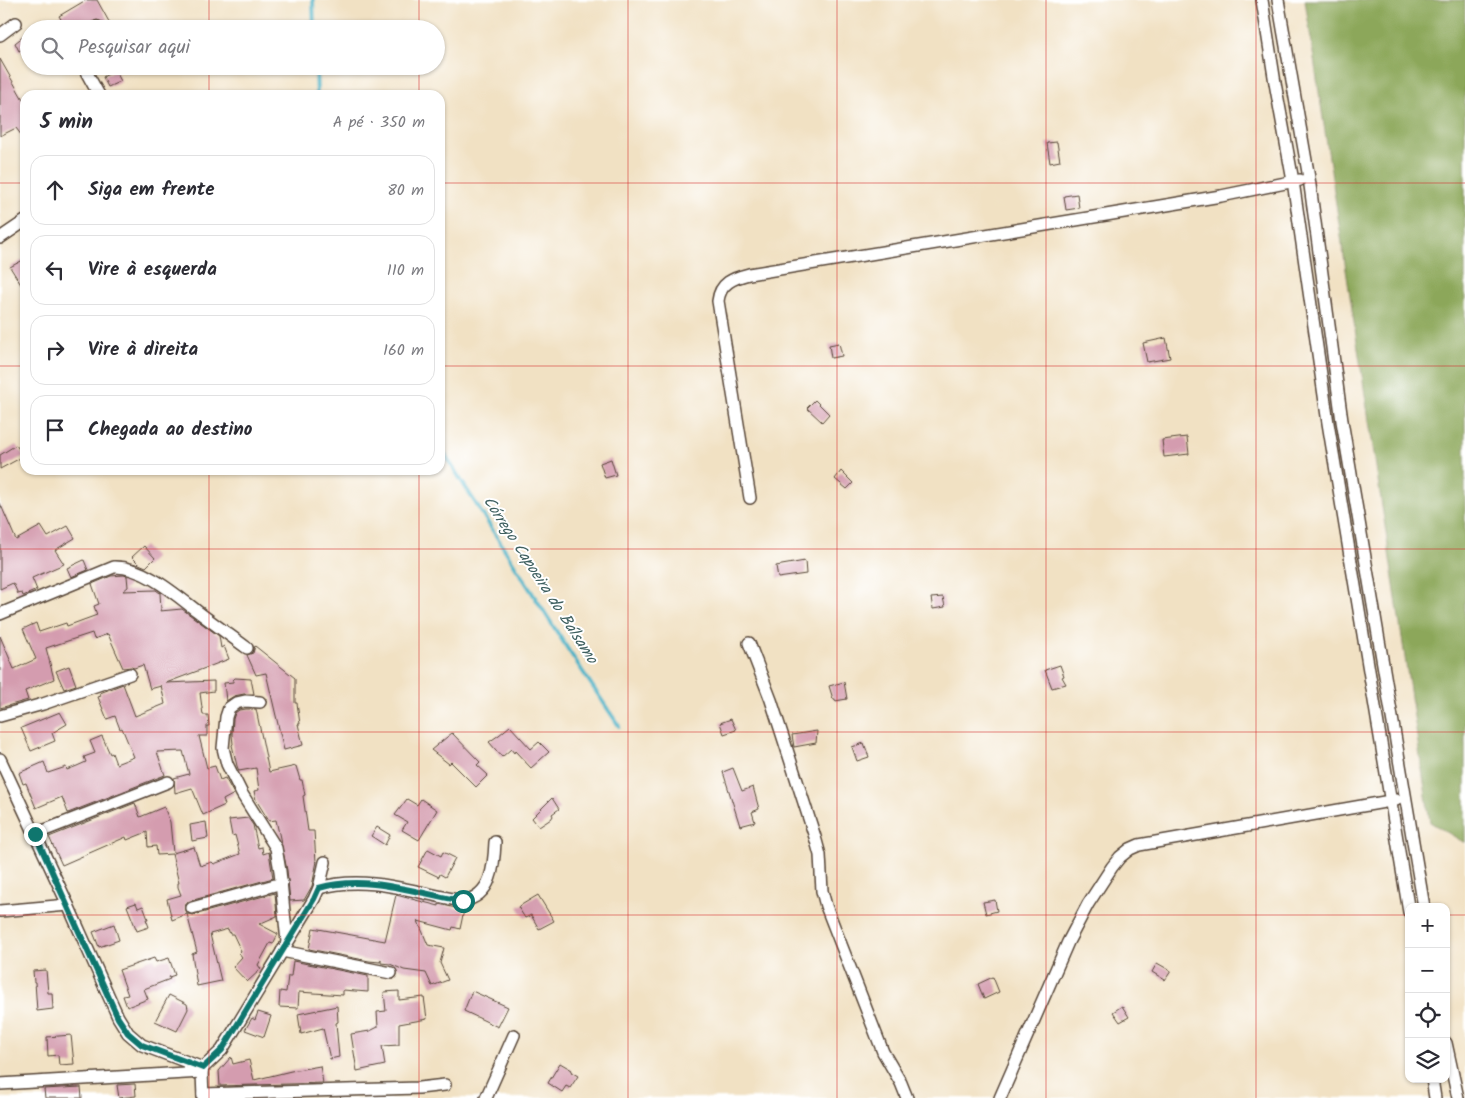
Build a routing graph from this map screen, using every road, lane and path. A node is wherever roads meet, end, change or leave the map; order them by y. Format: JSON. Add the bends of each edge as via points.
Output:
{"nodes":[{"id":1,"x":1262,"y":0,"type":"edge"},
{"id":2,"x":1278,"y":0,"type":"edge"},
{"id":3,"x":16,"y":24,"type":"dead end"},
{"id":4,"x":0,"y":35,"type":"edge"},
{"id":5,"x":88,"y":75,"type":"edge"},
{"id":6,"x":96,"y":90,"type":"edge"},
{"id":7,"x":1309,"y":178,"type":"junction"},
{"id":8,"x":1293,"y":181,"type":"junction"},
{"id":9,"x":20,"y":224,"type":"edge"},
{"id":10,"x":0,"y":238,"type":"edge"},
{"id":11,"x":750,"y":498,"type":"dead end"},
{"id":12,"x":0,"y":614,"type":"edge"},
{"id":13,"x":749,"y":643,"type":"dead end"},
{"id":14,"x":247,"y":648,"type":"dead end"},
{"id":15,"x":130,"y":674,"type":"dead end"},
{"id":16,"x":260,"y":702,"type":"dead end"},
{"id":17,"x":0,"y":716,"type":"edge"},
{"id":18,"x":0,"y":759,"type":"edge"},
{"id":19,"x":168,"y":782,"type":"dead end"},
{"id":20,"x":1405,"y":799,"type":"junction"},
{"id":21,"x":1390,"y":801,"type":"junction"},
{"id":22,"x":35,"y":834,"type":"junction"},
{"id":23,"x":494,"y":842,"type":"dead end"},
{"id":24,"x":325,"y":862,"type":"dead end"},
{"id":25,"x":282,"y":883,"type":"junction"},
{"id":26,"x":319,"y":888,"type":"junction"},
{"id":27,"x":1407,"y":903,"type":"edge"},
{"id":28,"x":1423,"y":903,"type":"edge"},
{"id":29,"x":68,"y":905,"type":"junction"},
{"id":30,"x":192,"y":908,"type":"dead end"},
{"id":31,"x":0,"y":912,"type":"edge"},
{"id":32,"x":285,"y":947,"type":"junction"},
{"id":33,"x":391,"y":974,"type":"dead end"},
{"id":34,"x":514,"y":1035,"type":"dead end"},
{"id":35,"x":1450,"y":1061,"type":"edge"},
{"id":36,"x":202,"y":1070,"type":"junction"},
{"id":37,"x":1433,"y":1083,"type":"edge"},
{"id":38,"x":0,"y":1084,"type":"edge"},
{"id":39,"x":446,"y":1085,"type":"dead end"},
{"id":40,"x":378,"y":1093,"type":"edge"},
{"id":41,"x":419,"y":1093,"type":"edge"},
{"id":42,"x":203,"y":1096,"type":"edge"},
{"id":43,"x":486,"y":1098,"type":"edge"},
{"id":44,"x":907,"y":1098,"type":"edge"},
{"id":45,"x":1000,"y":1098,"type":"edge"},
{"id":46,"x":1435,"y":1098,"type":"edge"},
{"id":47,"x":1458,"y":1098,"type":"edge"}],
"edges":[{"from":1,"to":8,"type":"street"},
{"from":2,"to":7,"type":"street"},
{"from":3,"to":4,"type":"street"},
{"from":5,"to":6,"type":"street"},
{"from":7,"to":8,"type":"street"},
{"from":7,"to":20,"type":"street","via":[[1342,421]]},
{"from":8,"to":11,"type":"street","via":[[1221,196],[759,272],[726,283],[718,301]]},
{"from":8,"to":21,"type":"street","via":[[1328,423]]},
{"from":9,"to":10,"type":"street"},
{"from":12,"to":14,"type":"street","via":[[122,566],[171,590]]},
{"from":13,"to":44,"type":"street","via":[[815,837],[826,906],[883,1052]]},
{"from":15,"to":17,"type":"street"},
{"from":16,"to":25,"type":"street","via":[[236,703],[229,708],[223,748],[242,794],[276,848]]},
{"from":18,"to":22,"type":"street"},
{"from":19,"to":22,"type":"street"},
{"from":20,"to":21,"type":"street"},
{"from":20,"to":28,"type":"street"},
{"from":21,"to":27,"type":"street"},
{"from":21,"to":45,"type":"street","via":[[1139,845],[1125,853],[1100,883],[1076,927]]},
{"from":22,"to":29,"type":"street"},
{"from":23,"to":26,"type":"street","via":[[491,878],[480,894],[468,900],[365,883]]},
{"from":24,"to":26,"type":"street"},
{"from":25,"to":30,"type":"street"},
{"from":25,"to":32,"type":"street"},
{"from":26,"to":32,"type":"street"},
{"from":29,"to":31,"type":"street"},
{"from":29,"to":36,"type":"street","via":[[118,1018],[128,1033],[142,1045]]},
{"from":32,"to":33,"type":"street"},
{"from":32,"to":36,"type":"street","via":[[222,1050]]},
{"from":34,"to":43,"type":"street"},
{"from":35,"to":47,"type":"street"},
{"from":36,"to":38,"type":"street"},
{"from":36,"to":42,"type":"street"},
{"from":37,"to":46,"type":"street"},
{"from":39,"to":41,"type":"street"},
{"from":40,"to":41,"type":"street"},
{"from":40,"to":42,"type":"street"}]}
